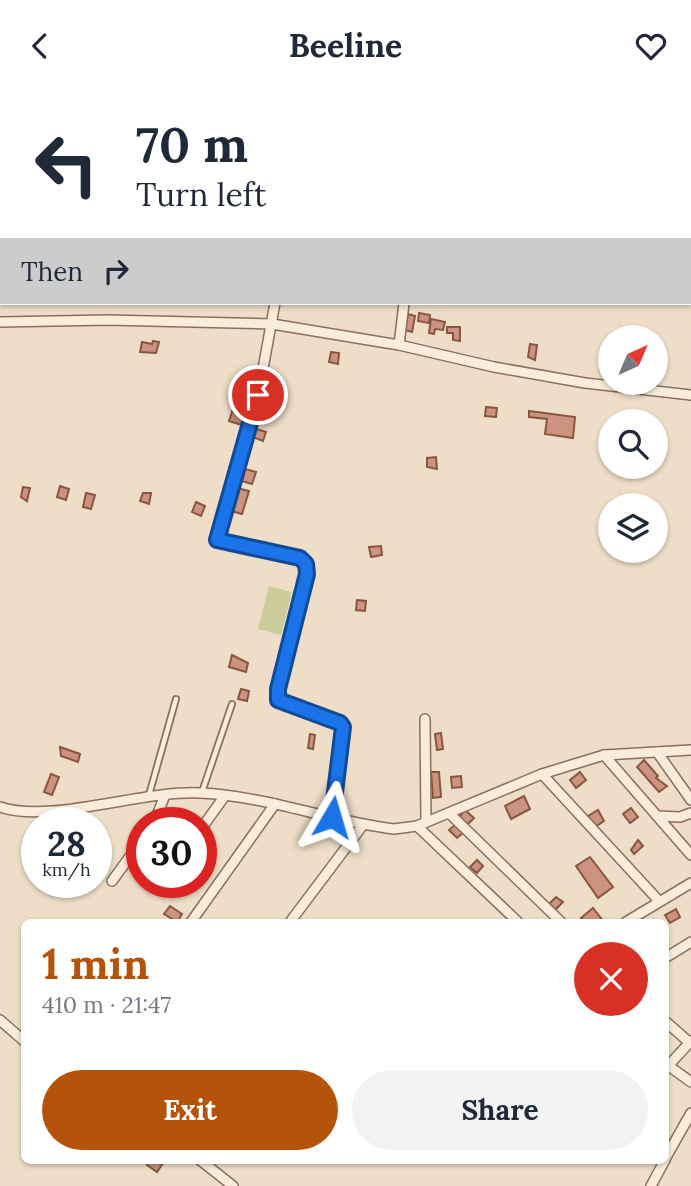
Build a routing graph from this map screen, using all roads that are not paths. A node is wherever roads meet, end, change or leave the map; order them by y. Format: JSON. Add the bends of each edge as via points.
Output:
{"nodes":[{"id":1,"x":275,"y":305,"type":"edge"},
{"id":2,"x":404,"y":305,"type":"edge"},
{"id":3,"x":0,"y":322,"type":"edge"},
{"id":4,"x":272,"y":324,"type":"junction"},
{"id":5,"x":399,"y":345,"type":"junction"},
{"id":6,"x":691,"y":395,"type":"edge"},
{"id":7,"x":176,"y":699,"type":"dead end"},
{"id":8,"x":232,"y":704,"type":"dead end"},
{"id":9,"x":425,"y":719,"type":"dead end"},
{"id":10,"x":691,"y":750,"type":"edge"},
{"id":11,"x":657,"y":752,"type":"junction"},
{"id":12,"x":604,"y":755,"type":"junction"},
{"id":13,"x":542,"y":774,"type":"junction"},
{"id":14,"x":202,"y":793,"type":"junction"},
{"id":15,"x":165,"y":795,"type":"junction"},
{"id":16,"x":149,"y":796,"type":"junction"},
{"id":17,"x":224,"y":797,"type":"junction"},
{"id":18,"x":691,"y":800,"type":"edge"},
{"id":19,"x":275,"y":804,"type":"junction"},
{"id":20,"x":0,"y":807,"type":"edge"},
{"id":21,"x":160,"y":807,"type":"edge"},
{"id":22,"x":217,"y":807,"type":"edge"},
{"id":23,"x":691,"y":813,"type":"edge"},
{"id":24,"x":450,"y":814,"type":"junction"},
{"id":25,"x":657,"y":816,"type":"junction"},
{"id":26,"x":332,"y":817,"type":"junction"},
{"id":27,"x":421,"y":824,"type":"junction"},
{"id":28,"x":363,"y":825,"type":"junction"},
{"id":29,"x":691,"y":855,"type":"edge"},
{"id":30,"x":126,"y":862,"type":"edge"},
{"id":31,"x":112,"y":881,"type":"dead end"},
{"id":32,"x":691,"y":883,"type":"edge"},
{"id":33,"x":659,"y":901,"type":"junction"},
{"id":34,"x":193,"y":919,"type":"edge"},
{"id":35,"x":292,"y":919,"type":"edge"},
{"id":36,"x":515,"y":919,"type":"edge"},
{"id":37,"x":558,"y":919,"type":"edge"},
{"id":38,"x":630,"y":919,"type":"edge"},
{"id":39,"x":691,"y":942,"type":"edge"},
{"id":40,"x":669,"y":956,"type":"edge"},
{"id":41,"x":0,"y":1020,"type":"edge"},
{"id":42,"x":669,"y":1024,"type":"edge"},
{"id":43,"x":21,"y":1038,"type":"edge"},
{"id":44,"x":690,"y":1042,"type":"edge"},
{"id":45,"x":669,"y":1062,"type":"edge"},
{"id":46,"x":669,"y":1065,"type":"edge"},
{"id":47,"x":691,"y":1081,"type":"edge"},
{"id":48,"x":691,"y":1113,"type":"edge"},
{"id":49,"x":669,"y":1153,"type":"edge"},
{"id":50,"x":205,"y":1164,"type":"edge"},
{"id":51,"x":663,"y":1164,"type":"edge"},
{"id":52,"x":233,"y":1186,"type":"edge"},
{"id":53,"x":650,"y":1186,"type":"edge"}],
"edges":[{"from":1,"to":4,"type":"street"},
{"from":2,"to":5,"type":"street"},
{"from":3,"to":4,"type":"street"},
{"from":4,"to":5,"type":"street"},
{"from":4,"to":26,"type":"street","via":[[258,395],[216,536],[219,542],[300,558],[306,564],[278,700],[343,727]]},
{"from":5,"to":6,"type":"street","via":[[585,383]]},
{"from":7,"to":16,"type":"lane"},
{"from":8,"to":14,"type":"lane"},
{"from":9,"to":27,"type":"street"},
{"from":10,"to":11,"type":"street"},
{"from":11,"to":12,"type":"street"},
{"from":11,"to":18,"type":"street"},
{"from":12,"to":13,"type":"street"},
{"from":12,"to":25,"type":"street"},
{"from":13,"to":24,"type":"street"},
{"from":13,"to":33,"type":"street"},
{"from":14,"to":15,"type":"street"},
{"from":14,"to":17,"type":"street"},
{"from":15,"to":16,"type":"street"},
{"from":15,"to":21,"type":"street"},
{"from":16,"to":20,"type":"street","via":[[48,811]]},
{"from":17,"to":19,"type":"street"},
{"from":17,"to":22,"type":"street"},
{"from":19,"to":26,"type":"street"},
{"from":19,"to":34,"type":"street"},
{"from":23,"to":25,"type":"street"},
{"from":24,"to":27,"type":"street"},
{"from":24,"to":37,"type":"street"},
{"from":25,"to":29,"type":"street"},
{"from":26,"to":28,"type":"street"},
{"from":27,"to":28,"type":"street","via":[[394,829]]},
{"from":27,"to":36,"type":"street"},
{"from":28,"to":35,"type":"street"},
{"from":30,"to":31,"type":"street"},
{"from":32,"to":33,"type":"street"},
{"from":33,"to":38,"type":"street"},
{"from":39,"to":40,"type":"street"},
{"from":41,"to":43,"type":"street"},
{"from":42,"to":44,"type":"street"},
{"from":44,"to":45,"type":"street"},
{"from":46,"to":47,"type":"street"},
{"from":48,"to":49,"type":"street"},
{"from":50,"to":52,"type":"street"},
{"from":51,"to":53,"type":"street"}]}
